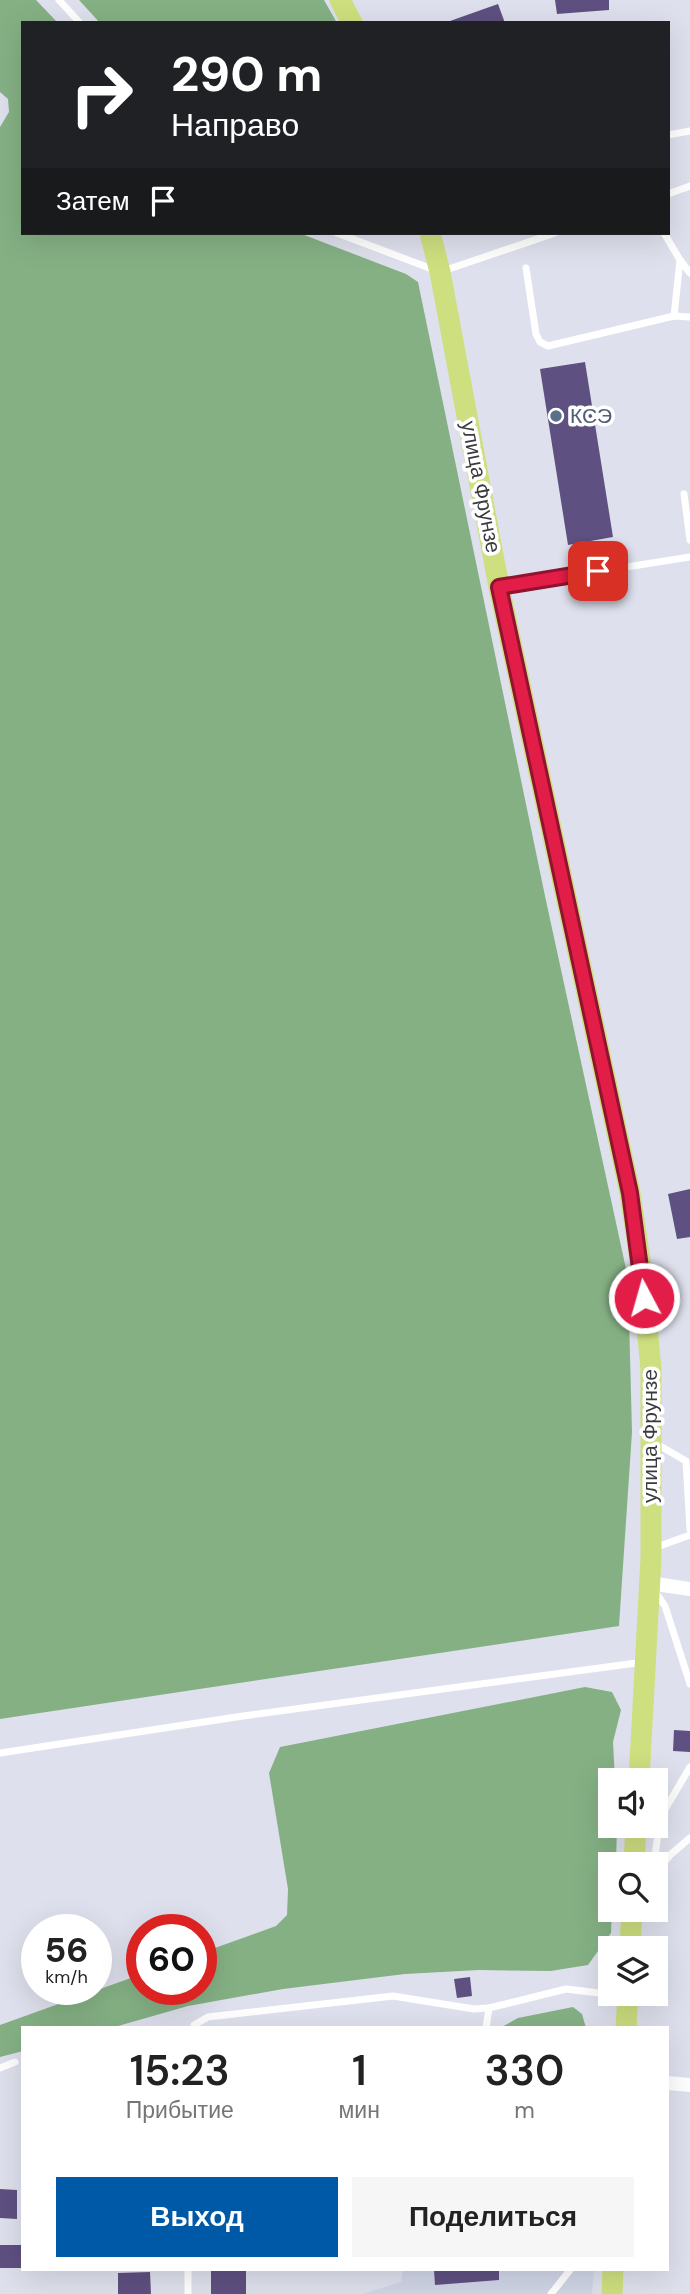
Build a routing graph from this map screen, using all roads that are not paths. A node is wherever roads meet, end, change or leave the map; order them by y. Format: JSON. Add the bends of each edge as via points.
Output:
{"nodes":[{"id":1,"x":59,"y":0,"type":"edge"},
{"id":2,"x":340,"y":0,"type":"edge"},
{"id":3,"x":78,"y":21,"type":"edge"},
{"id":4,"x":351,"y":21,"type":"edge"},
{"id":5,"x":690,"y":131,"type":"edge"},
{"id":6,"x":670,"y":135,"type":"edge"},
{"id":7,"x":690,"y":186,"type":"edge"},
{"id":8,"x":670,"y":193,"type":"edge"},
{"id":9,"x":342,"y":235,"type":"edge"},
{"id":10,"x":431,"y":235,"type":"edge"},
{"id":11,"x":549,"y":235,"type":"edge"},
{"id":12,"x":665,"y":235,"type":"edge"},
{"id":13,"x":680,"y":260,"type":"junction"},
{"id":14,"x":526,"y":268,"type":"dead end"},
{"id":15,"x":440,"y":272,"type":"junction"},
{"id":16,"x":690,"y":273,"type":"edge"},
{"id":17,"x":674,"y":316,"type":"junction"},
{"id":18,"x":690,"y":317,"type":"edge"},
{"id":19,"x":684,"y":494,"type":"dead end"},
{"id":20,"x":690,"y":540,"type":"edge"},
{"id":21,"x":690,"y":557,"type":"edge"},
{"id":22,"x":499,"y":587,"type":"junction"},
{"id":23,"x":651,"y":1441,"type":"junction"},
{"id":24,"x":690,"y":1529,"type":"edge"},
{"id":25,"x":690,"y":1535,"type":"edge"},
{"id":26,"x":651,"y":1550,"type":"junction"},
{"id":27,"x":649,"y":1583,"type":"junction"},
{"id":28,"x":690,"y":1589,"type":"edge"},
{"id":29,"x":645,"y":1662,"type":"junction"},
{"id":30,"x":690,"y":1684,"type":"edge"},
{"id":31,"x":0,"y":1753,"type":"edge"},
{"id":32,"x":640,"y":1768,"type":"edge"},
{"id":33,"x":690,"y":1768,"type":"edge"},
{"id":34,"x":690,"y":1838,"type":"edge"},
{"id":35,"x":656,"y":1852,"type":"edge"},
{"id":36,"x":668,"y":1857,"type":"edge"},
{"id":37,"x":598,"y":1992,"type":"edge"},
{"id":38,"x":627,"y":2006,"type":"edge"},
{"id":39,"x":489,"y":2008,"type":"junction"},
{"id":40,"x":194,"y":2026,"type":"edge"},
{"id":41,"x":486,"y":2026,"type":"edge"},
{"id":42,"x":626,"y":2026,"type":"edge"},
{"id":43,"x":15,"y":2062,"type":"dead end"},
{"id":44,"x":0,"y":2068,"type":"edge"},
{"id":45,"x":669,"y":2083,"type":"edge"},
{"id":46,"x":690,"y":2085,"type":"edge"},
{"id":47,"x":188,"y":2271,"type":"edge"},
{"id":48,"x":569,"y":2271,"type":"edge"},
{"id":49,"x":613,"y":2271,"type":"edge"},
{"id":50,"x":188,"y":2294,"type":"edge"},
{"id":51,"x":551,"y":2294,"type":"edge"},
{"id":52,"x":611,"y":2294,"type":"edge"}],
"edges":[{"from":1,"to":3,"type":"lane"},
{"from":2,"to":4,"type":"main road"},
{"from":5,"to":6,"type":"lane"},
{"from":7,"to":8,"type":"lane"},
{"from":9,"to":15,"type":"lane"},
{"from":10,"to":15,"type":"main road","name":"улица Фрунзе"},
{"from":11,"to":15,"type":"lane"},
{"from":12,"to":13,"type":"lane"},
{"from":13,"to":16,"type":"lane"},
{"from":13,"to":17,"type":"lane"},
{"from":14,"to":17,"type":"lane","via":[[536,334],[548,346]]},
{"from":15,"to":22,"type":"main road","name":"улица Фрунзе"},
{"from":17,"to":18,"type":"lane"},
{"from":19,"to":20,"type":"lane"},
{"from":21,"to":22,"type":"lane"},
{"from":22,"to":23,"type":"main road","name":"улица Фрунзе","via":[[630,1193],[651,1369]]},
{"from":23,"to":24,"type":"lane","via":[[686,1461]]},
{"from":23,"to":26,"type":"main road","name":"улица Фрунзе"},
{"from":25,"to":26,"type":"lane"},
{"from":26,"to":27,"type":"main road","name":"улица Фрунзе"},
{"from":27,"to":28,"type":"street"},
{"from":27,"to":29,"type":"main road","name":"улица Фрунзе"},
{"from":27,"to":30,"type":"lane","via":[[666,1606]]},
{"from":29,"to":31,"type":"lane"},
{"from":29,"to":32,"type":"main road","name":"улица Фрунзе"},
{"from":33,"to":35,"type":"lane","via":[[660,1818]]},
{"from":34,"to":36,"type":"lane"},
{"from":37,"to":39,"type":"lane","via":[[566,1989]]},
{"from":38,"to":42,"type":"main road"},
{"from":39,"to":40,"type":"lane","via":[[393,1996],[208,2017]]},
{"from":39,"to":41,"type":"lane"},
{"from":43,"to":44,"type":"lane"},
{"from":45,"to":46,"type":"street"},
{"from":47,"to":50,"type":"lane"},
{"from":48,"to":51,"type":"lane"},
{"from":49,"to":52,"type":"main road"}]}
